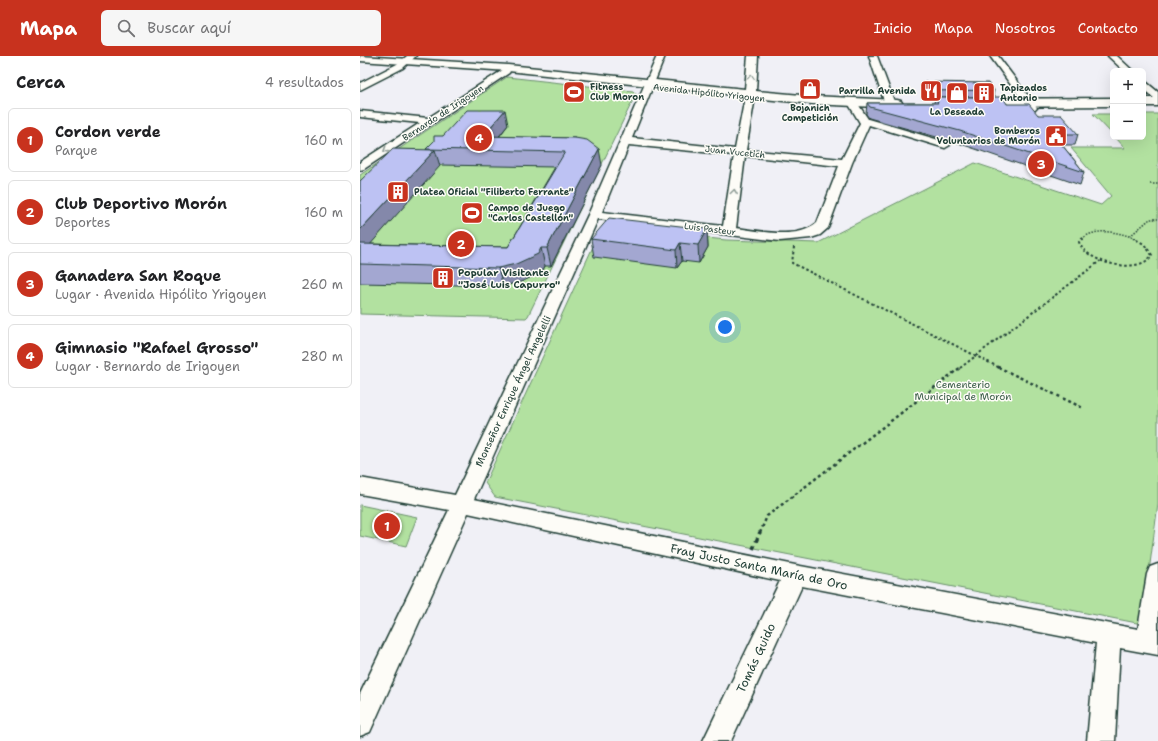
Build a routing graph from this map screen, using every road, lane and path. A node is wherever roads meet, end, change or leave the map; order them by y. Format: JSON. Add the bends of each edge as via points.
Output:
{"nodes":[{"id":1,"x":661,"y":56,"type":"edge"},
{"id":2,"x":753,"y":56,"type":"edge"},
{"id":3,"x":872,"y":56,"type":"edge"},
{"id":4,"x":994,"y":56,"type":"edge"},
{"id":5,"x":1112,"y":56,"type":"edge"},
{"id":6,"x":360,"y":58,"type":"edge"},
{"id":7,"x":407,"y":60,"type":"edge"},
{"id":8,"x":519,"y":60,"type":"dead end"},
{"id":9,"x":1126,"y":68,"type":"edge"},
{"id":10,"x":507,"y":70,"type":"junction"},
{"id":11,"x":649,"y":85,"type":"junction"},
{"id":12,"x":360,"y":87,"type":"edge"},
{"id":13,"x":1146,"y":87,"type":"edge"},
{"id":14,"x":750,"y":95,"type":"junction"},
{"id":15,"x":1158,"y":97,"type":"edge"},
{"id":16,"x":1110,"y":102,"type":"edge"},
{"id":17,"x":1146,"y":102,"type":"edge"},
{"id":18,"x":1158,"y":102,"type":"edge"},
{"id":19,"x":890,"y":104,"type":"junction"},
{"id":20,"x":854,"y":105,"type":"junction"},
{"id":21,"x":968,"y":106,"type":"edge"},
{"id":22,"x":1031,"y":106,"type":"junction"},
{"id":23,"x":1110,"y":108,"type":"edge"},
{"id":24,"x":1146,"y":108,"type":"edge"},
{"id":25,"x":1158,"y":108,"type":"edge"},
{"id":26,"x":360,"y":114,"type":"edge"},
{"id":27,"x":431,"y":121,"type":"junction"},
{"id":28,"x":865,"y":121,"type":"junction"},
{"id":29,"x":625,"y":141,"type":"junction"},
{"id":30,"x":944,"y":145,"type":"dead end"},
{"id":31,"x":740,"y":153,"type":"junction"},
{"id":32,"x":846,"y":163,"type":"junction"},
{"id":33,"x":360,"y":167,"type":"edge"},
{"id":34,"x":1150,"y":184,"type":"dead end"},
{"id":35,"x":1158,"y":184,"type":"edge"},
{"id":36,"x":594,"y":215,"type":"junction"},
{"id":37,"x":1158,"y":219,"type":"edge"},
{"id":38,"x":729,"y":231,"type":"junction"},
{"id":39,"x":1130,"y":236,"type":"junction"},
{"id":40,"x":794,"y":243,"type":"dead end"},
{"id":41,"x":1100,"y":261,"type":"junction"},
{"id":42,"x":975,"y":356,"type":"junction"},
{"id":43,"x":1083,"y":408,"type":"dead end"},
{"id":44,"x":360,"y":486,"type":"edge"},
{"id":45,"x":462,"y":504,"type":"junction"},
{"id":46,"x":746,"y":564,"type":"junction"},
{"id":47,"x":1158,"y":574,"type":"edge"},
{"id":48,"x":795,"y":575,"type":"junction"},
{"id":49,"x":1109,"y":634,"type":"junction"},
{"id":50,"x":1153,"y":643,"type":"edge"},
{"id":51,"x":360,"y":723,"type":"edge"},
{"id":52,"x":718,"y":741,"type":"edge"},
{"id":53,"x":1101,"y":741,"type":"edge"}],
"edges":[{"from":1,"to":11,"type":"street","name":"Monseñor Enrique Ángel Angelelli"},
{"from":14,"to":2,"type":"main road","one_way":true},
{"from":3,"to":19,"type":"street"},
{"from":4,"to":22,"type":"street"},
{"from":5,"to":9,"type":"street"},
{"from":6,"to":7,"type":"main road","name":"Avenida Hipólito Yrigoyen"},
{"from":7,"to":10,"type":"main road","name":"Avenida Hipólito Yrigoyen"},
{"from":7,"to":12,"type":"street"},
{"from":8,"to":10,"type":"main road","name":"Bernardo de Irigoyen"},
{"from":10,"to":11,"type":"main road","name":"Avenida Hipólito Yrigoyen"},
{"from":10,"to":27,"type":"street","name":"Bernardo de Irigoyen"},
{"from":11,"to":14,"type":"main road","name":"Avenida Hipólito Yrigoyen"},
{"from":11,"to":29,"type":"street","name":"Monseñor Enrique Ángel Angelelli"},
{"from":13,"to":15,"type":"street"},
{"from":14,"to":20,"type":"main road","name":"Avenida Hipólito Yrigoyen"},
{"from":14,"to":31,"type":"street"},
{"from":16,"to":22,"type":"main road"},
{"from":17,"to":18,"type":"main road"},
{"from":19,"to":20,"type":"main road","name":"Avenida Hipólito Yrigoyen"},
{"from":19,"to":20,"type":"main road","name":"Avenida Hipólito Yrigoyen","via":[[907,106]]},
{"from":20,"to":28,"type":"street"},
{"from":21,"to":22,"type":"main road"},
{"from":22,"to":23,"type":"main road"},
{"from":24,"to":25,"type":"main road"},
{"from":26,"to":27,"type":"street"},
{"from":27,"to":33,"type":"street","name":"Bernardo de Irigoyen","one_way":true},
{"from":28,"to":30,"type":"street"},
{"from":28,"to":32,"type":"street"},
{"from":29,"to":31,"type":"street","name":"Juan Vucetich"},
{"from":29,"to":36,"type":"street","name":"Monseñor Enrique Ángel Angelelli"},
{"from":31,"to":32,"type":"street","name":"Juan Vucetich"},
{"from":38,"to":31,"type":"street","one_way":true},
{"from":32,"to":38,"type":"street","name":"Luis Pasteur","via":[[823,225],[815,232],[795,237],[780,237]]},
{"from":34,"to":35,"type":"path"},
{"from":36,"to":38,"type":"street","name":"Luis Pasteur"},
{"from":36,"to":45,"type":"street","name":"Monseñor Enrique Ángel Angelelli"},
{"from":37,"to":39,"type":"path","via":[[1150,220]]},
{"from":39,"to":41,"type":"path","via":[[1103,232],[1083,237],[1080,242],[1081,248]]},
{"from":39,"to":41,"type":"path","via":[[1149,248],[1152,255],[1149,260],[1128,266]]},
{"from":40,"to":42,"type":"path","via":[[792,263]]},
{"from":41,"to":42,"type":"path"},
{"from":42,"to":43,"type":"path"},
{"from":42,"to":46,"type":"path","via":[[767,516]]},
{"from":44,"to":45,"type":"street","name":"Fray Justo Santa María de Oro"},
{"from":45,"to":46,"type":"street","name":"Fray Justo Santa María de Oro"},
{"from":45,"to":51,"type":"street","name":"Monseñor Enrique Ángel Angelelli"},
{"from":46,"to":48,"type":"street","name":"Fray Justo Santa María de Oro"},
{"from":47,"to":50,"type":"street"},
{"from":48,"to":49,"type":"street","name":"Fray Justo Santa María de Oro"},
{"from":48,"to":52,"type":"street","name":"Tomás Guido"},
{"from":49,"to":50,"type":"street","name":"Fray Justo Santa María de Oro"},
{"from":49,"to":53,"type":"street"}]}
